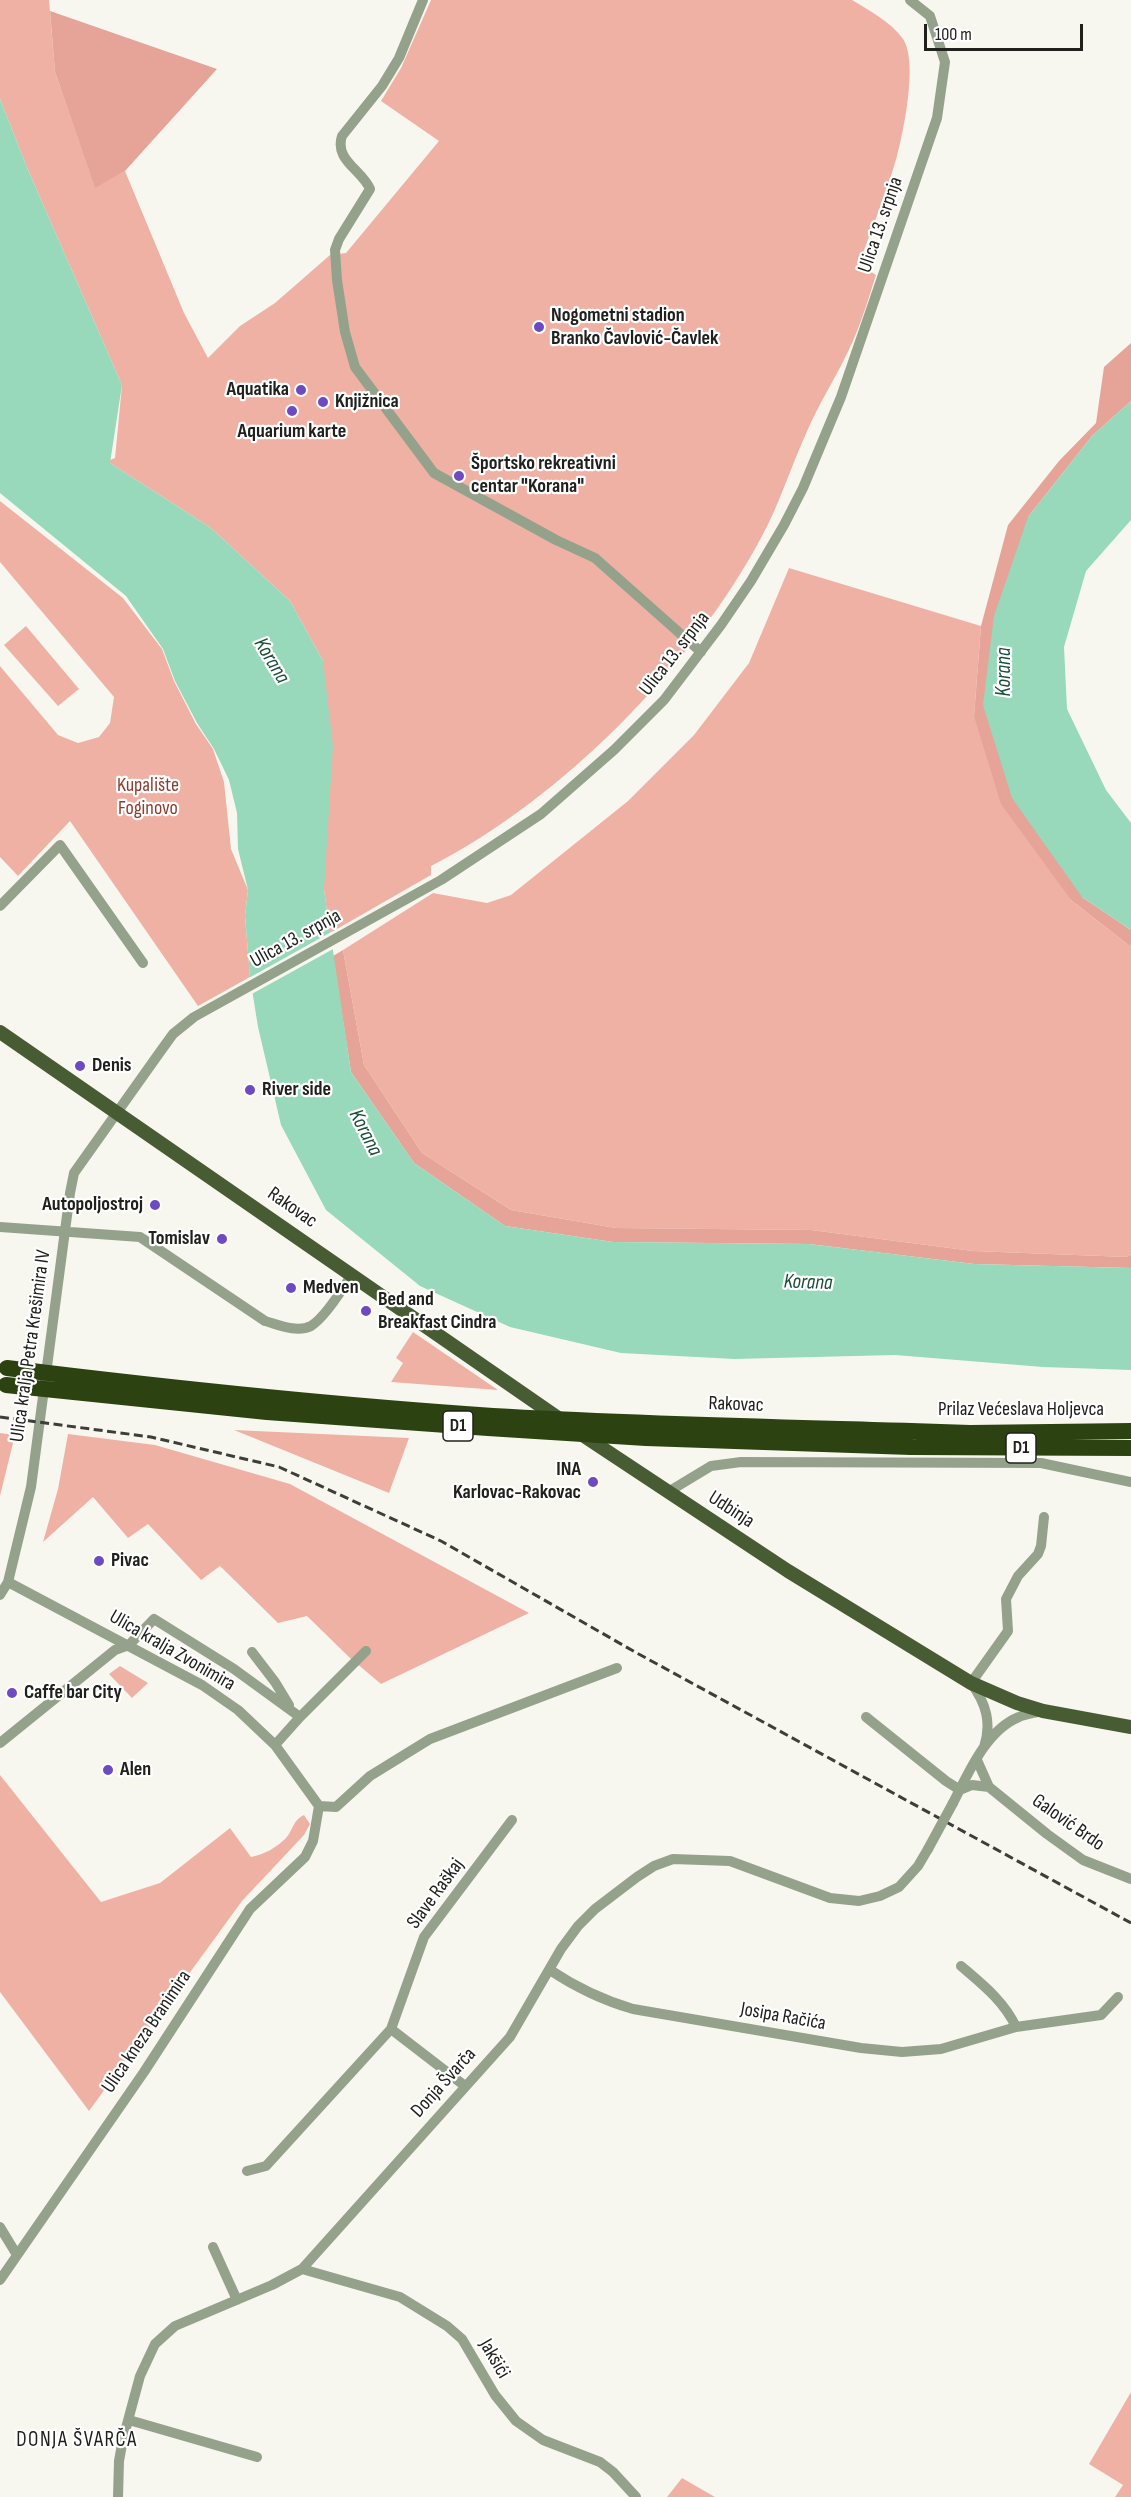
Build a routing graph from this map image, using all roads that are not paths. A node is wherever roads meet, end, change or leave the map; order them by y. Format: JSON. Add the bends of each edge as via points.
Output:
{"nodes":[{"id":1,"x":423,"y":0,"type":"edge"},
{"id":2,"x":910,"y":0,"type":"edge"},
{"id":3,"x":701,"y":652,"type":"junction"},
{"id":4,"x":0,"y":906,"type":"edge"},
{"id":5,"x":143,"y":963,"type":"dead end"},
{"id":6,"x":0,"y":1032,"type":"edge"},
{"id":7,"x":116,"y":1112,"type":"junction"},
{"id":8,"x":0,"y":1227,"type":"edge"},
{"id":9,"x":64,"y":1232,"type":"junction"},
{"id":10,"x":352,"y":1274,"type":"junction"},
{"id":11,"x":3,"y":1376,"type":"edge"},
{"id":12,"x":1131,"y":1431,"type":"edge"},
{"id":13,"x":911,"y":1439,"type":"junction"},
{"id":14,"x":1131,"y":1448,"type":"edge"},
{"id":15,"x":1131,"y":1482,"type":"edge"},
{"id":16,"x":668,"y":1492,"type":"junction"},
{"id":17,"x":1044,"y":1517,"type":"dead end"},
{"id":18,"x":8,"y":1582,"type":"junction"},
{"id":19,"x":0,"y":1595,"type":"edge"},
{"id":20,"x":129,"y":1645,"type":"junction"},
{"id":21,"x":366,"y":1651,"type":"dead end"},
{"id":22,"x":252,"y":1652,"type":"dead end"},
{"id":23,"x":617,"y":1668,"type":"dead end"},
{"id":24,"x":971,"y":1683,"type":"junction"},
{"id":25,"x":1043,"y":1711,"type":"junction"},
{"id":26,"x":296,"y":1714,"type":"junction"},
{"id":27,"x":866,"y":1717,"type":"dead end"},
{"id":28,"x":1131,"y":1727,"type":"edge"},
{"id":29,"x":0,"y":1743,"type":"edge"},
{"id":30,"x":274,"y":1745,"type":"junction"},
{"id":31,"x":984,"y":1747,"type":"junction"},
{"id":32,"x":977,"y":1760,"type":"junction"},
{"id":33,"x":989,"y":1787,"type":"junction"},
{"id":34,"x":960,"y":1790,"type":"junction"},
{"id":35,"x":319,"y":1806,"type":"junction"},
{"id":36,"x":512,"y":1820,"type":"dead end"},
{"id":37,"x":654,"y":1866,"type":"joint"},
{"id":38,"x":1131,"y":1880,"type":"edge"},
{"id":39,"x":961,"y":1965,"type":"dead end"},
{"id":40,"x":550,"y":1970,"type":"junction"},
{"id":41,"x":1118,"y":1997,"type":"dead end"},
{"id":42,"x":1016,"y":2027,"type":"junction"},
{"id":43,"x":391,"y":2029,"type":"junction"},
{"id":44,"x":465,"y":2086,"type":"junction"},
{"id":45,"x":247,"y":2171,"type":"dead end"},
{"id":46,"x":0,"y":2227,"type":"edge"},
{"id":47,"x":213,"y":2247,"type":"dead end"},
{"id":48,"x":17,"y":2255,"type":"junction"},
{"id":49,"x":302,"y":2269,"type":"junction"},
{"id":50,"x":0,"y":2280,"type":"edge"},
{"id":51,"x":237,"y":2300,"type":"junction"},
{"id":52,"x":129,"y":2420,"type":"junction"},
{"id":53,"x":257,"y":2457,"type":"dead end"},
{"id":54,"x":118,"y":2497,"type":"edge"},
{"id":55,"x":636,"y":2497,"type":"edge"}],
"edges":[{"from":1,"to":3,"type":"street","via":[[382,86],[339,143],[340,153],[370,189],[335,250],[344,322],[355,367],[434,473],[595,558]]},
{"from":2,"to":3,"type":"street","name":"Ulica 13. srpnja","via":[[930,16],[945,62],[937,118],[841,397],[803,488],[751,580]]},
{"from":3,"to":7,"type":"street","name":"Ulica 13. srpnja","via":[[664,700],[541,814],[427,888],[209,1007],[173,1034]]},
{"from":4,"to":5,"type":"street","via":[[60,844]]},
{"from":6,"to":7,"type":"main road","name":"Rakovac"},
{"from":7,"to":9,"type":"street","name":"Ulica kralja Petra Krešimira IV","via":[[74,1173]]},
{"from":7,"to":10,"type":"main road","name":"Rakovac"},
{"from":8,"to":9,"type":"street"},
{"from":9,"to":10,"type":"street","via":[[140,1237],[265,1321],[288,1328],[310,1326]]},
{"from":9,"to":18,"type":"street","name":"Ulica kralja Petra Krešimira IV","via":[[31,1487]]},
{"from":10,"to":16,"type":"main road","name":"Rakovac"},
{"from":11,"to":13,"type":"highway","name":"Rakovac","number":"D1","bridge":true,"via":[[492,1416]]},
{"from":12,"to":13,"type":"highway","name":"Prilaz Većeslava Holjevca","number":"D1","via":[[970,1433]]},
{"from":13,"to":14,"type":"highway","name":"Prilaz Većeslava Holjevca","number":"D1"},
{"from":15,"to":16,"type":"street","name":"Udbinja","via":[[1041,1463],[741,1462],[711,1466]]},
{"from":16,"to":24,"type":"main road","name":"Udbinja"},
{"from":17,"to":24,"type":"street","via":[[1038,1554],[1018,1576],[1006,1599],[1008,1630]]},
{"from":18,"to":19,"type":"street","name":"Ulica kralja Petra Krešimira IV"},
{"from":18,"to":20,"type":"street","name":"Ulica kralja Zvonimira"},
{"from":20,"to":26,"type":"street","via":[[154,1619]]},
{"from":20,"to":29,"type":"street","via":[[115,1650]]},
{"from":20,"to":30,"type":"street","name":"Ulica kralja Zvonimira","via":[[238,1710]]},
{"from":21,"to":26,"type":"street"},
{"from":22,"to":26,"type":"street"},
{"from":23,"to":35,"type":"street","via":[[430,1738],[370,1776],[336,1806]]},
{"from":24,"to":25,"type":"main road","name":"Udbinja"},
{"from":24,"to":31,"type":"street","name":"Udbinja","via":[[987,1714]]},
{"from":25,"to":28,"type":"main road","name":"Udbinja"},
{"from":25,"to":31,"type":"street","name":"Udbinja","via":[[1006,1724]]},
{"from":26,"to":30,"type":"street"},
{"from":27,"to":34,"type":"street"},
{"from":30,"to":35,"type":"street","name":"Ulica kralja Zvonimira"},
{"from":31,"to":32,"type":"street","name":"Udbinja"},
{"from":32,"to":33,"type":"street","name":"Galović Brdo"},
{"from":32,"to":34,"type":"street","name":"Udbinja"},
{"from":33,"to":34,"type":"street","via":[[972,1785]]},
{"from":33,"to":38,"type":"street","name":"Galović Brdo","via":[[1083,1860]]},
{"from":34,"to":37,"type":"street","name":"Udbinja","bridge":true,"via":[[918,1866],[899,1887],[859,1902],[830,1898],[730,1861],[673,1859]]},
{"from":35,"to":48,"type":"street","name":"Ulica kneza Branimira","via":[[306,1857],[250,1909],[144,2072]]},
{"from":36,"to":43,"type":"street","name":"Slave Raškaj","via":[[424,1937]]},
{"from":37,"to":40,"type":"street","name":"Donja Švarča","via":[[578,1926]]},
{"from":39,"to":42,"type":"street","via":[[998,1999]]},
{"from":40,"to":42,"type":"street","name":"Josipa Račića","via":[[578,1989],[633,2009],[861,2048],[902,2052],[941,2049]]},
{"from":40,"to":44,"type":"street","name":"Donja Švarča","via":[[510,2037]]},
{"from":41,"to":42,"type":"street","name":"Josipa Račića","via":[[1101,2015]]},
{"from":43,"to":44,"type":"street"},
{"from":43,"to":45,"type":"street","name":"Slave Raškaj","via":[[266,2166]]},
{"from":44,"to":49,"type":"street","name":"Donja Švarča"},
{"from":46,"to":48,"type":"street"},
{"from":47,"to":51,"type":"street"},
{"from":48,"to":50,"type":"street","name":"Ulica kneza Branimira"},
{"from":49,"to":51,"type":"street","name":"Donja Švarča"},
{"from":49,"to":55,"type":"street","name":"Jakšići","via":[[400,2297],[447,2326],[462,2339],[495,2395],[516,2421],[543,2440],[600,2462]]},
{"from":51,"to":52,"type":"street","name":"Donja Švarča","via":[[175,2326],[154,2344],[140,2376]]},
{"from":52,"to":53,"type":"street"},
{"from":52,"to":54,"type":"street","name":"Donja Švarča","via":[[118,2461]]}]}
